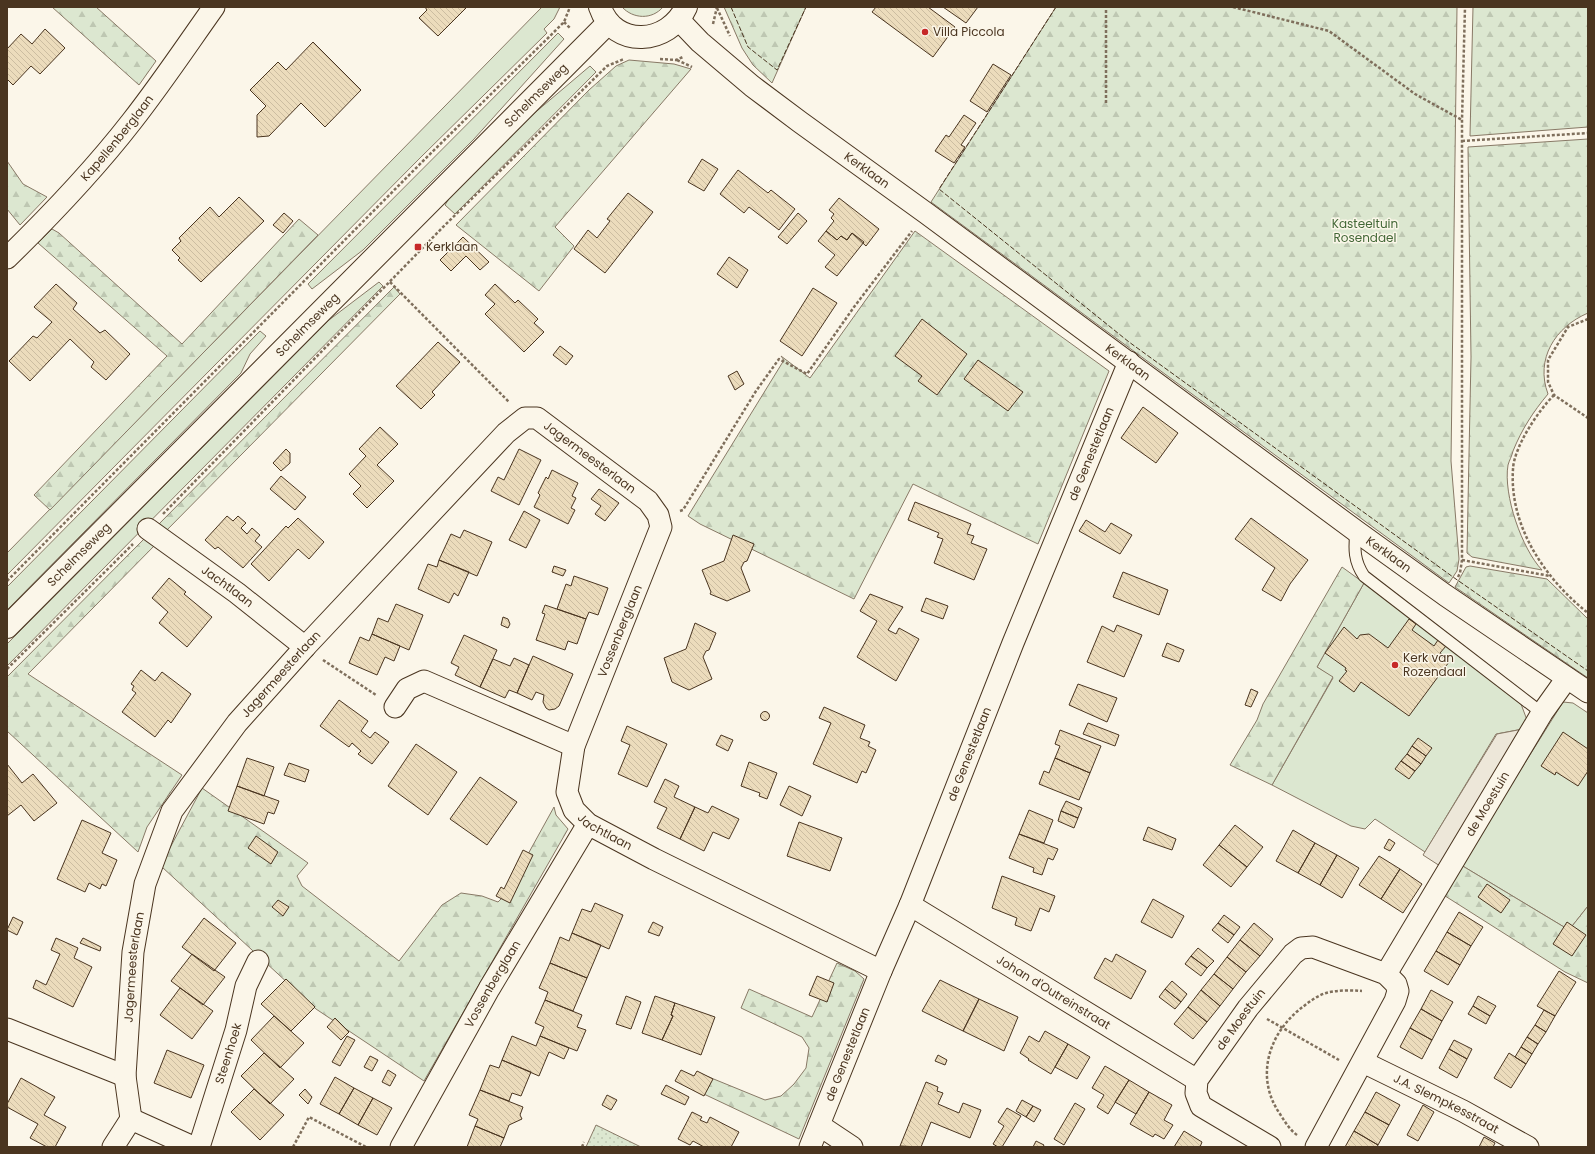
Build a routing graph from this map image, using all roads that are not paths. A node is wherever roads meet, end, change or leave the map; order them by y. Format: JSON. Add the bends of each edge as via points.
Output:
{"nodes":[{"id":1,"x":214,"y":7,"type":"edge"},
{"id":2,"x":682,"y":14,"type":"edge"},
{"id":3,"x":604,"y":15,"type":"edge"},
{"id":4,"x":7,"y":258,"type":"edge"},
{"id":5,"x":1129,"y":362,"type":"junction"},
{"id":6,"x":658,"y":515,"type":"joint"},
{"id":7,"x":148,"y":529,"type":"road end"},
{"id":8,"x":1356,"y":531,"type":"junction"},
{"id":9,"x":7,"y":627,"type":"edge"},
{"id":10,"x":305,"y":647,"type":"junction"},
{"id":11,"x":1567,"y":678,"type":"junction"},
{"id":12,"x":1588,"y":692,"type":"edge"},
{"id":13,"x":395,"y":707,"type":"road end"},
{"id":14,"x":1542,"y":713,"type":"junction"},
{"id":15,"x":574,"y":746,"type":"junction"},
{"id":16,"x":588,"y":824,"type":"junction"},
{"id":17,"x":910,"y":905,"type":"junction"},
{"id":18,"x":258,"y":961,"type":"dead end"},
{"id":19,"x":881,"y":971,"type":"junction"},
{"id":20,"x":1386,"y":974,"type":"junction"},
{"id":21,"x":7,"y":1029,"type":"edge"},
{"id":22,"x":1361,"y":1067,"type":"junction"},
{"id":23,"x":125,"y":1076,"type":"junction"},
{"id":24,"x":1197,"y":1080,"type":"junction"},
{"id":25,"x":131,"y":1119,"type":"junction"},
{"id":26,"x":820,"y":1125,"type":"junction"},
{"id":27,"x":1309,"y":1143,"type":"edge"},
{"id":28,"x":113,"y":1147,"type":"edge"},
{"id":29,"x":193,"y":1147,"type":"edge"},
{"id":30,"x":200,"y":1147,"type":"edge"},
{"id":31,"x":401,"y":1147,"type":"edge"},
{"id":32,"x":810,"y":1147,"type":"edge"},
{"id":33,"x":852,"y":1147,"type":"edge"},
{"id":34,"x":1270,"y":1147,"type":"edge"},
{"id":35,"x":1528,"y":1147,"type":"edge"}],
"edges":[{"from":1,"to":4,"type":"street","name":"Kapellenberglaan","via":[[132,121],[62,202]]},
{"from":2,"to":3,"type":"main road","via":[[669,29],[657,35],[638,37],[625,35]]},
{"from":2,"to":5,"type":"street","name":"Kerklaan","via":[[752,86]]},
{"from":3,"to":9,"type":"main road","name":"Schelmseweg"},
{"from":5,"to":8,"type":"street","name":"Kerklaan"},
{"from":5,"to":17,"type":"street","name":"de Genestetlaan","via":[[1013,643]]},
{"from":6,"to":10,"type":"street","name":"Jagermeesterlaan","via":[[648,501],[538,418],[524,418],[506,433]]},
{"from":6,"to":15,"type":"street","name":"Vossenberglaan","via":[[661,527]]},
{"from":7,"to":10,"type":"street","name":"Jachtlaan","via":[[237,593]]},
{"from":8,"to":11,"type":"street","name":"Kerklaan"},
{"from":8,"to":14,"type":"lane","via":[[1354,549],[1357,566],[1364,576]]},
{"from":10,"to":23,"type":"street","name":"Jagermeesterlaan","via":[[237,723],[172,811],[145,884],[133,952]]},
{"from":11,"to":12,"type":"street","name":"Kerklaan"},
{"from":11,"to":14,"type":"street","name":"de Moestuin"},
{"from":13,"to":15,"type":"street","via":[[407,689],[424,681]]},
{"from":14,"to":20,"type":"street","name":"de Moestuin"},
{"from":15,"to":16,"type":"street","name":"Jachtlaan","via":[[567,792],[574,810]]},
{"from":16,"to":19,"type":"street","name":"Jachtlaan"},
{"from":16,"to":31,"type":"street","name":"Vossenberglaan","via":[[489,989]]},
{"from":17,"to":19,"type":"street","name":"de Genestetlaan"},
{"from":17,"to":24,"type":"street","name":"Johan d'Outreinstraat"},
{"from":18,"to":30,"type":"street","name":"Steenhoek","via":[[246,986],[236,1030]]},
{"from":19,"to":26,"type":"street","name":"de Genestetlaan"},
{"from":20,"to":22,"type":"street","via":[[1396,984],[1398,991]]},
{"from":20,"to":24,"type":"street","name":"de Moestuin","via":[[1312,947],[1301,948],[1293,954],[1248,1008]]},
{"from":21,"to":23,"type":"street"},
{"from":22,"to":27,"type":"street"},
{"from":22,"to":35,"type":"street","name":"J.A. Slempkesstraat","via":[[1463,1111]]},
{"from":23,"to":25,"type":"street","name":"Jagermeesterlaan"},
{"from":24,"to":34,"type":"street","via":[[1196,1093],[1201,1106]]},
{"from":25,"to":28,"type":"street"},
{"from":25,"to":29,"type":"street"},
{"from":26,"to":32,"type":"street","name":"de Genestetlaan"},
{"from":26,"to":33,"type":"street"}]}
